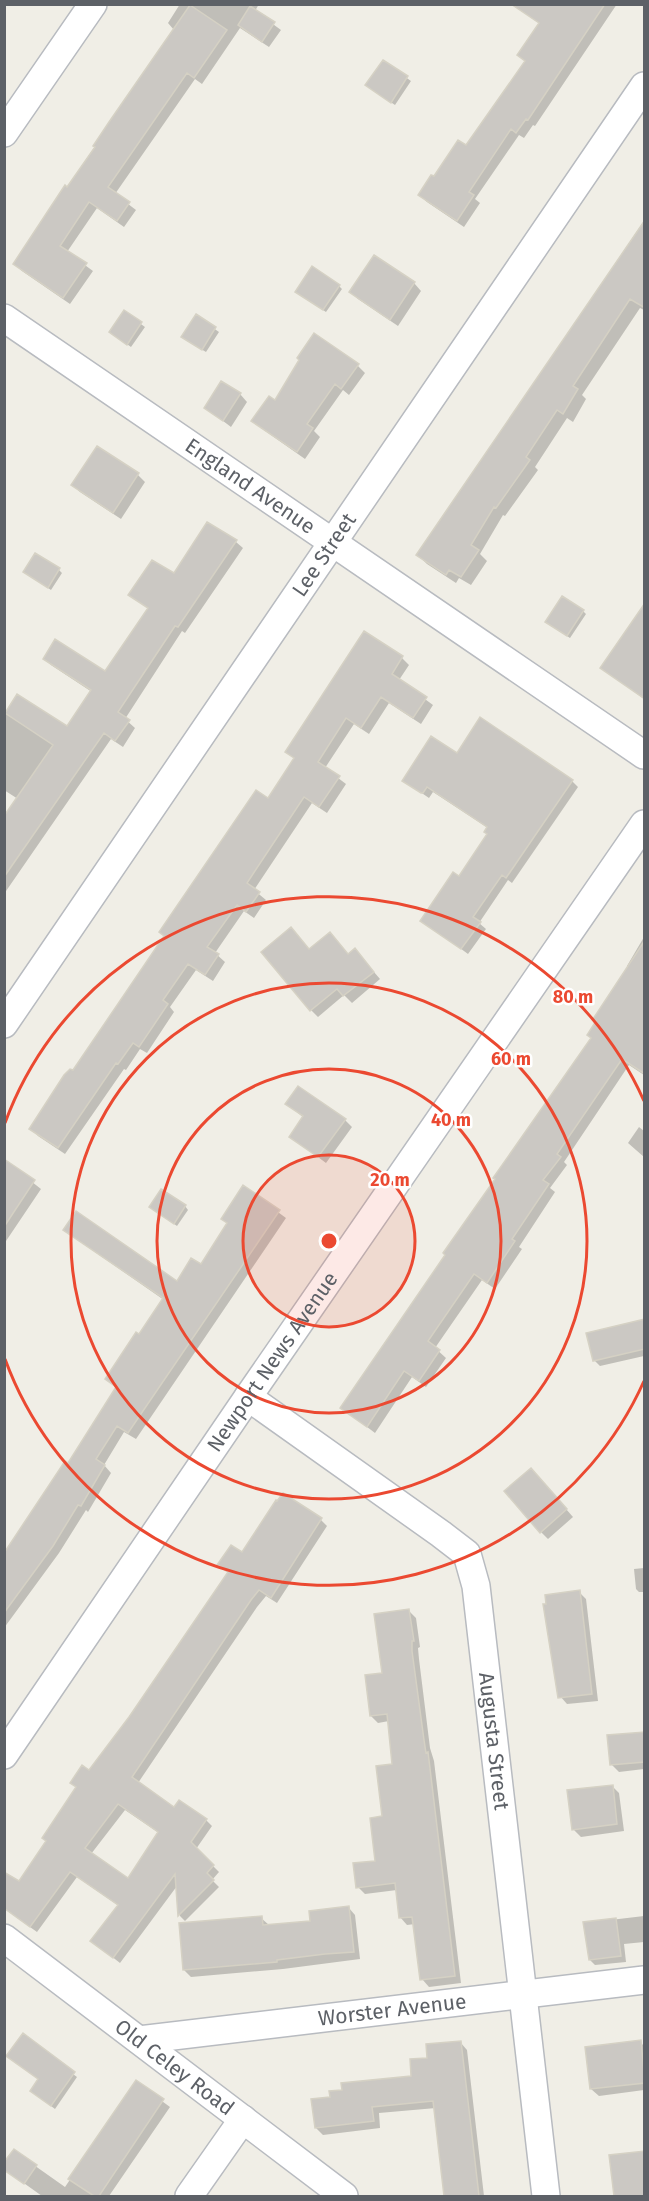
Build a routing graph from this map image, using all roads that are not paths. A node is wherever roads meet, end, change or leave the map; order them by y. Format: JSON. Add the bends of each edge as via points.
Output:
{"nodes":[{"id":1,"x":93,"y":4,"type":"edge"},
{"id":2,"x":645,"y":86,"type":"edge"},
{"id":3,"x":4,"y":133,"type":"edge"},
{"id":4,"x":4,"y":318,"type":"edge"},
{"id":5,"x":334,"y":541,"type":"junction"},
{"id":6,"x":645,"y":755,"type":"edge"},
{"id":7,"x":645,"y":824,"type":"edge"},
{"id":8,"x":4,"y":1024,"type":"edge"},
{"id":9,"x":248,"y":1397,"type":"junction"},
{"id":10,"x":4,"y":1755,"type":"edge"},
{"id":11,"x":4,"y":1938,"type":"edge"},
{"id":12,"x":645,"y":1980,"type":"edge"},
{"id":13,"x":522,"y":1994,"type":"junction"},
{"id":14,"x":139,"y":2040,"type":"junction"},
{"id":15,"x":243,"y":2119,"type":"junction"},
{"id":16,"x":189,"y":2196,"type":"edge"},
{"id":17,"x":344,"y":2196,"type":"edge"},
{"id":18,"x":546,"y":2196,"type":"edge"}],
"edges":[{"from":1,"to":3,"type":"street"},
{"from":2,"to":5,"type":"street","name":"Lee Street"},
{"from":4,"to":5,"type":"street","name":"England Avenue"},
{"from":5,"to":6,"type":"street","name":"England Avenue"},
{"from":5,"to":8,"type":"street","name":"Lee Street"},
{"from":7,"to":9,"type":"street","name":"Newport News Avenue"},
{"from":9,"to":10,"type":"street","name":"Newport News Avenue"},
{"from":9,"to":13,"type":"street","name":"Augusta Street","via":[[467,1554],[476,1586]]},
{"from":11,"to":14,"type":"street","name":"Old Celey Road"},
{"from":12,"to":13,"type":"street","name":"Worster Avenue"},
{"from":13,"to":14,"type":"street","name":"Worster Avenue"},
{"from":13,"to":18,"type":"street","name":"Augusta Street"},
{"from":14,"to":15,"type":"street","name":"Old Celey Road"},
{"from":15,"to":16,"type":"street"},
{"from":15,"to":17,"type":"street","name":"Old Celey Road"}]}
